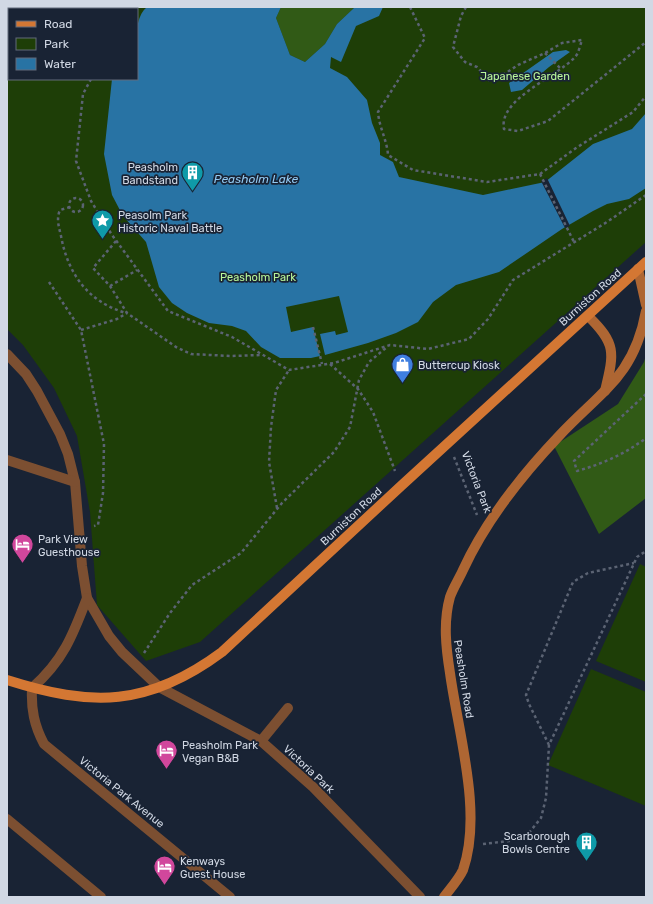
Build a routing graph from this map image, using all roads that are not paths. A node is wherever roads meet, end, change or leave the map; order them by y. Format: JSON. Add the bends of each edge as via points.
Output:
{"nodes":[{"id":1,"x":642,"y":266,"type":"edge"},
{"id":2,"x":646,"y":305,"type":"edge"},
{"id":3,"x":646,"y":311,"type":"edge"},
{"id":4,"x":588,"y":316,"type":"junction"},
{"id":5,"x":7,"y":354,"type":"edge"},
{"id":6,"x":605,"y":391,"type":"junction"},
{"id":7,"x":7,"y":460,"type":"edge"},
{"id":8,"x":75,"y":482,"type":"junction"},
{"id":9,"x":87,"y":598,"type":"junction"},
{"id":10,"x":7,"y":680,"type":"edge"},
{"id":11,"x":159,"y":687,"type":"junction"},
{"id":12,"x":32,"y":688,"type":"junction"},
{"id":13,"x":288,"y":708,"type":"dead end"},
{"id":14,"x":261,"y":741,"type":"junction"},
{"id":15,"x":7,"y":819,"type":"edge"},
{"id":16,"x":101,"y":897,"type":"edge"},
{"id":17,"x":230,"y":897,"type":"edge"},
{"id":18,"x":420,"y":897,"type":"edge"},
{"id":19,"x":444,"y":897,"type":"edge"}],
"edges":[{"from":1,"to":2,"type":"main road"},
{"from":1,"to":4,"type":"main road","name":"Burniston Road"},
{"from":3,"to":6,"type":"main road","name":"Peasholm Road","via":[[635,350],[623,370]]},
{"from":4,"to":6,"type":"main road","via":[[605,334],[612,350]]},
{"from":4,"to":11,"type":"main road","name":"Burniston Road","via":[[222,652],[198,669]]},
{"from":5,"to":8,"type":"street","via":[[26,374],[48,411],[68,454]]},
{"from":6,"to":19,"type":"main road","name":"Peasholm Road","via":[[560,434],[524,474],[484,530],[450,597],[445,637],[469,787],[469,845],[462,872]]},
{"from":7,"to":8,"type":"street"},
{"from":8,"to":9,"type":"street"},
{"from":9,"to":11,"type":"street","name":"Victoria Park","via":[[109,636]]},
{"from":9,"to":12,"type":"street","via":[[64,652]]},
{"from":10,"to":12,"type":"main road","name":"Burniston Road"},
{"from":11,"to":12,"type":"main road","name":"Burniston Road","via":[[138,693],[96,698],[67,696]]},
{"from":11,"to":14,"type":"street","name":"Victoria Park"},
{"from":12,"to":17,"type":"street","name":"Victoria Park Avenue","via":[[33,719],[44,744]]},
{"from":13,"to":14,"type":"street"},
{"from":14,"to":18,"type":"street","name":"Victoria Park","via":[[313,788]]},
{"from":15,"to":16,"type":"street"}]}
